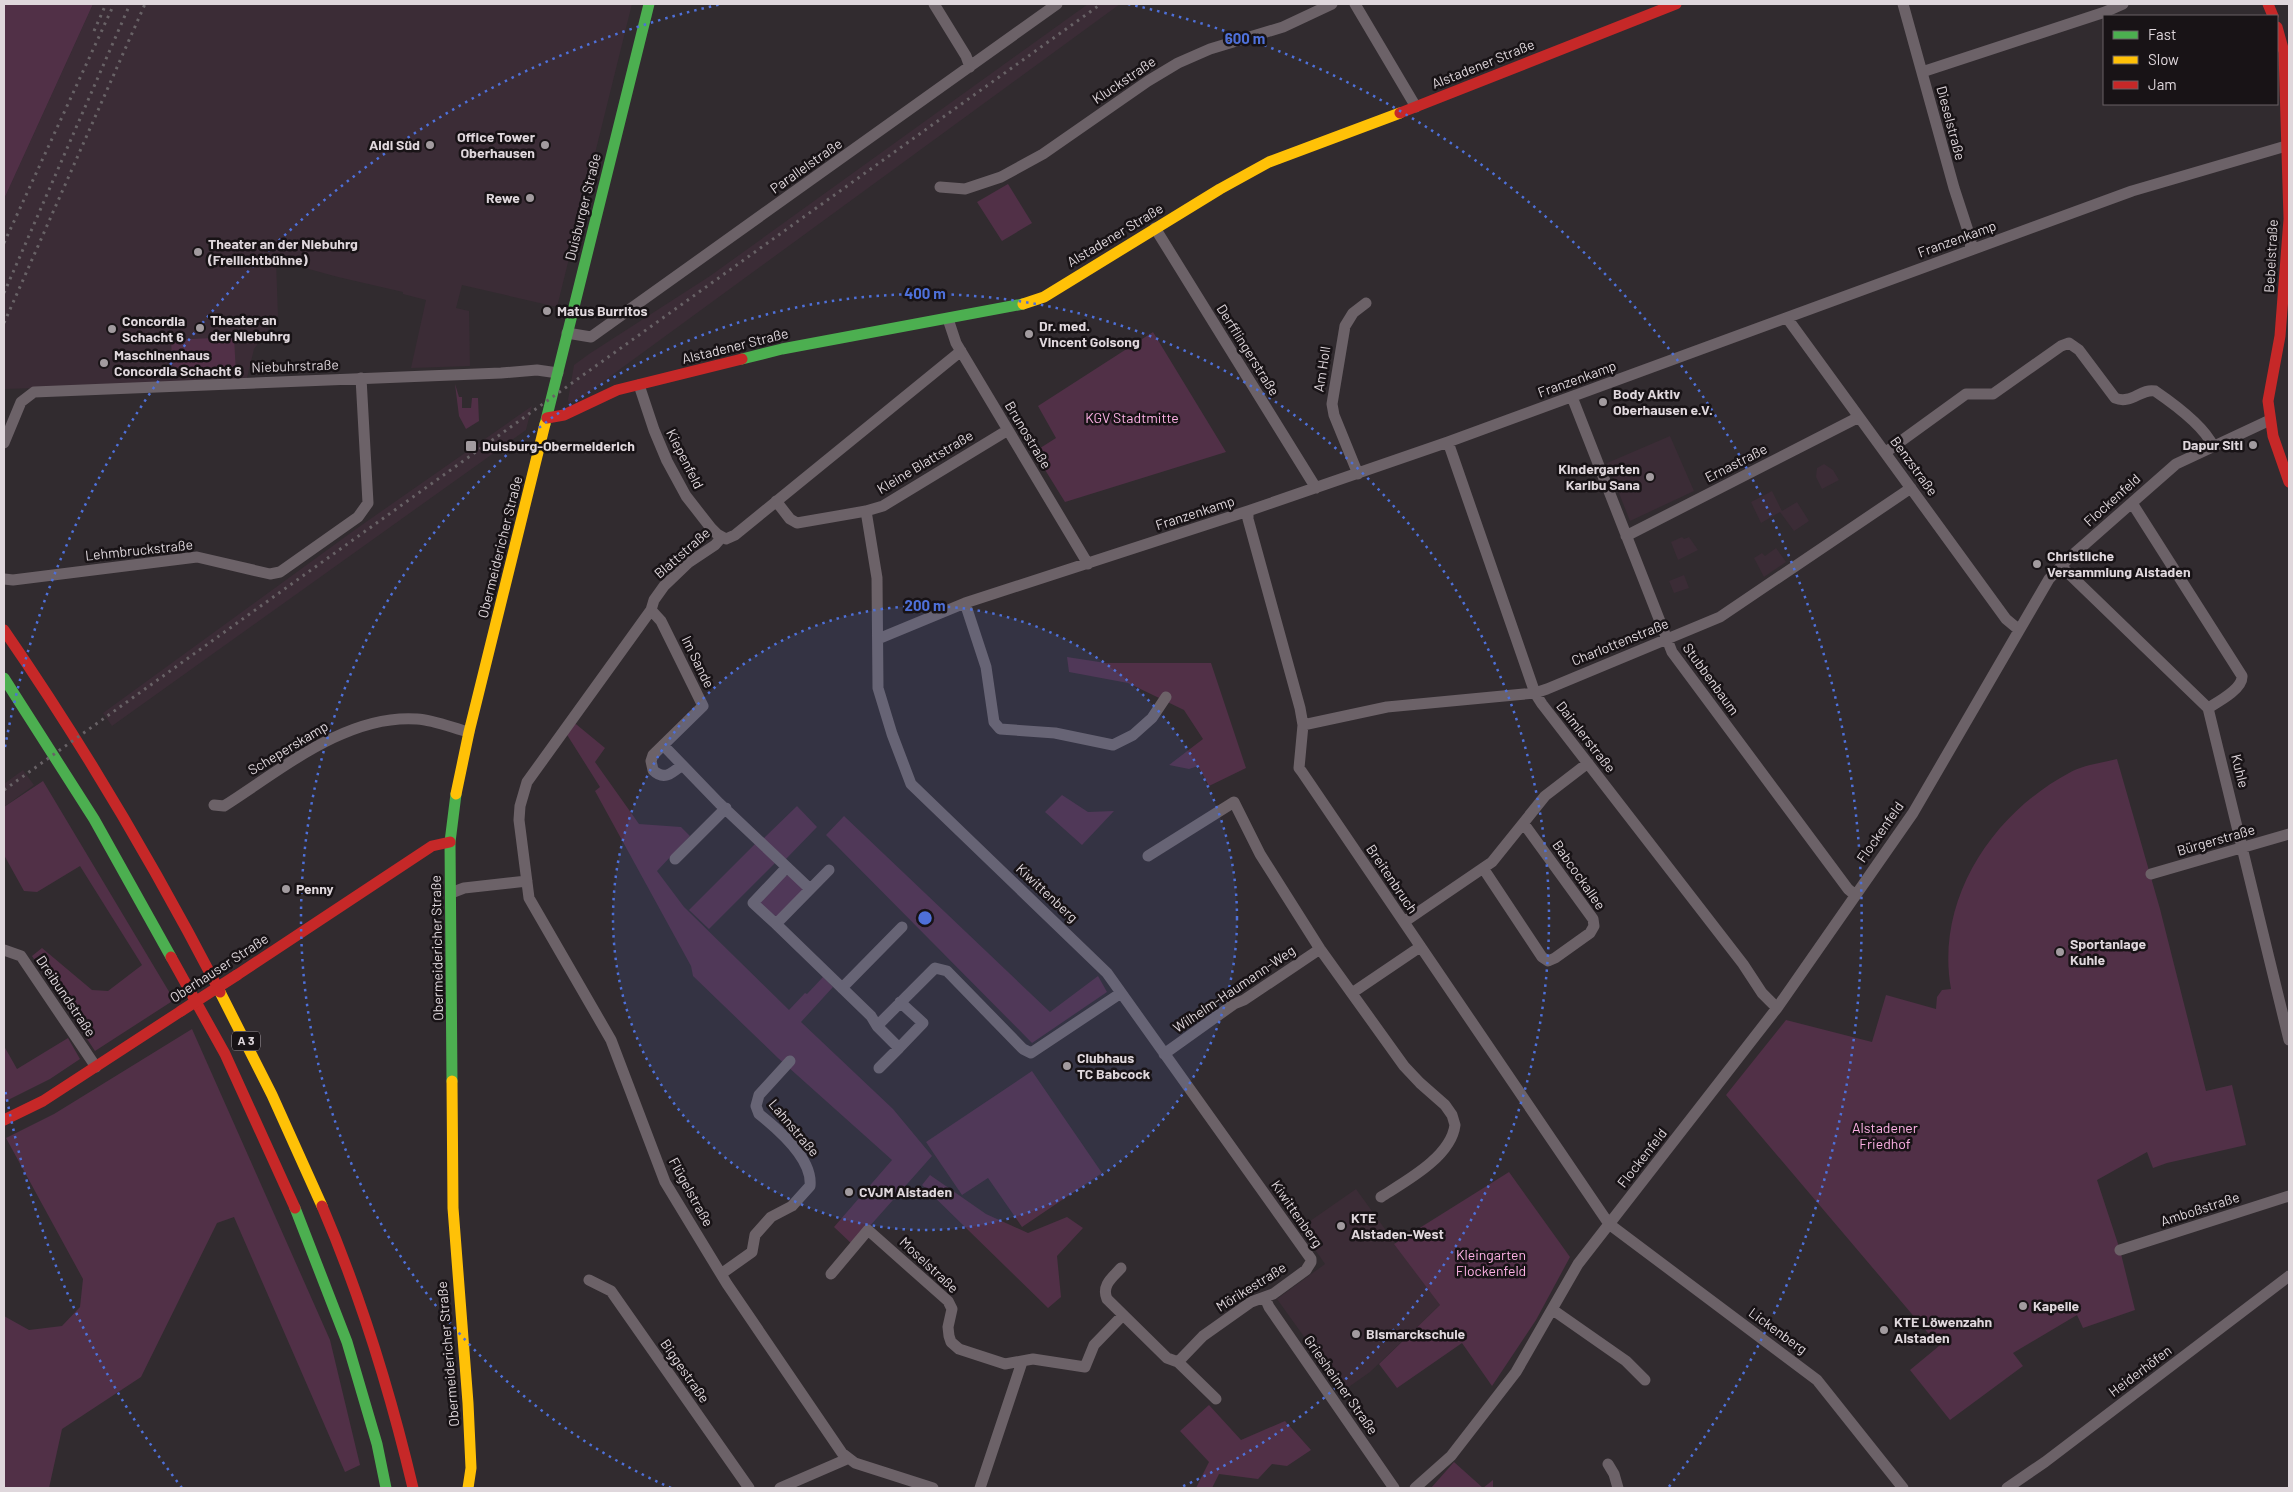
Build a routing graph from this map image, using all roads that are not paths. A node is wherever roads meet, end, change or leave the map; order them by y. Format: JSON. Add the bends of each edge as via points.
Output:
{"nodes":[{"id":1,"x":649,"y":4,"type":"edge"},
{"id":2,"x":934,"y":4,"type":"edge"},
{"id":3,"x":1057,"y":4,"type":"edge"},
{"id":4,"x":1332,"y":4,"type":"edge"},
{"id":5,"x":1355,"y":4,"type":"edge"},
{"id":6,"x":1676,"y":4,"type":"edge"},
{"id":7,"x":1904,"y":4,"type":"edge"},
{"id":8,"x":2123,"y":4,"type":"edge"},
{"id":9,"x":2278,"y":30,"type":"edge"},
{"id":10,"x":2287,"y":52,"type":"edge"},
{"id":11,"x":970,"y":66,"type":"junction"},
{"id":12,"x":1922,"y":72,"type":"junction"},
{"id":13,"x":1416,"y":107,"type":"junction"},
{"id":14,"x":2286,"y":146,"type":"junction"},
{"id":15,"x":940,"y":187,"type":"dead end"},
{"id":16,"x":1156,"y":228,"type":"junction"},
{"id":17,"x":1970,"y":250,"type":"junction"},
{"id":18,"x":1366,"y":303,"type":"dead end"},
{"id":19,"x":1788,"y":318,"type":"junction"},
{"id":20,"x":948,"y":320,"type":"junction"},
{"id":21,"x":568,"y":332,"type":"junction"},
{"id":22,"x":961,"y":351,"type":"junction"},
{"id":23,"x":558,"y":372,"type":"junction"},
{"id":24,"x":361,"y":378,"type":"junction"},
{"id":25,"x":640,"y":385,"type":"junction"},
{"id":26,"x":1572,"y":397,"type":"junction"},
{"id":27,"x":1859,"y":416,"type":"junction"},
{"id":28,"x":546,"y":418,"type":"junction"},
{"id":29,"x":2270,"y":420,"type":"junction"},
{"id":30,"x":1008,"y":430,"type":"junction"},
{"id":31,"x":1448,"y":442,"type":"junction"},
{"id":32,"x":4,"y":443,"type":"edge"},
{"id":33,"x":2213,"y":446,"type":"junction"},
{"id":34,"x":1886,"y":452,"type":"junction"},
{"id":35,"x":1358,"y":474,"type":"junction"},
{"id":36,"x":2289,"y":481,"type":"edge"},
{"id":37,"x":1316,"y":488,"type":"junction"},
{"id":38,"x":1911,"y":488,"type":"junction"},
{"id":39,"x":776,"y":501,"type":"junction"},
{"id":40,"x":2132,"y":503,"type":"junction"},
{"id":41,"x":866,"y":511,"type":"junction"},
{"id":42,"x":1248,"y":511,"type":"junction"},
{"id":43,"x":1626,"y":536,"type":"junction"},
{"id":44,"x":722,"y":537,"type":"junction"},
{"id":45,"x":1088,"y":564,"type":"junction"},
{"id":46,"x":2061,"y":566,"type":"junction"},
{"id":47,"x":4,"y":579,"type":"edge"},
{"id":48,"x":965,"y":603,"type":"junction"},
{"id":49,"x":651,"y":610,"type":"junction"},
{"id":50,"x":2018,"y":629,"type":"junction"},
{"id":51,"x":4,"y":630,"type":"edge"},
{"id":52,"x":878,"y":639,"type":"junction"},
{"id":53,"x":1666,"y":640,"type":"junction"},
{"id":54,"x":4,"y":678,"type":"edge"},
{"id":55,"x":1535,"y":693,"type":"junction"},
{"id":56,"x":1166,"y":697,"type":"dead end"},
{"id":57,"x":2208,"y":708,"type":"junction"},
{"id":58,"x":1303,"y":725,"type":"junction"},
{"id":59,"x":469,"y":732,"type":"junction"},
{"id":60,"x":663,"y":745,"type":"junction"},
{"id":61,"x":1588,"y":763,"type":"junction"},
{"id":62,"x":682,"y":765,"type":"junction"},
{"id":63,"x":214,"y":805,"type":"dead end"},
{"id":64,"x":726,"y":808,"type":"junction"},
{"id":65,"x":1524,"y":824,"type":"junction"},
{"id":66,"x":2289,"y":834,"type":"edge"},
{"id":67,"x":450,"y":842,"type":"junction"},
{"id":68,"x":2243,"y":848,"type":"junction"},
{"id":69,"x":1148,"y":856,"type":"dead end"},
{"id":70,"x":675,"y":859,"type":"dead end"},
{"id":71,"x":787,"y":867,"type":"junction"},
{"id":72,"x":1483,"y":868,"type":"junction"},
{"id":73,"x":829,"y":870,"type":"dead end"},
{"id":74,"x":2151,"y":874,"type":"dead end"},
{"id":75,"x":527,"y":881,"type":"junction"},
{"id":76,"x":810,"y":889,"type":"junction"},
{"id":77,"x":451,"y":893,"type":"junction"},
{"id":78,"x":1855,"y":895,"type":"junction"},
{"id":79,"x":1404,"y":922,"type":"junction"},
{"id":80,"x":776,"y":924,"type":"junction"},
{"id":81,"x":902,"y":927,"type":"dead end"},
{"id":82,"x":1420,"y":947,"type":"junction"},
{"id":83,"x":1320,"y":949,"type":"junction"},
{"id":84,"x":4,"y":950,"type":"edge"},
{"id":85,"x":842,"y":988,"type":"junction"},
{"id":86,"x":1121,"y":993,"type":"junction"},
{"id":87,"x":1352,"y":993,"type":"junction"},
{"id":88,"x":900,"y":1002,"type":"junction"},
{"id":89,"x":1777,"y":1008,"type":"junction"},
{"id":90,"x":877,"y":1026,"type":"junction"},
{"id":91,"x":2289,"y":1040,"type":"edge"},
{"id":92,"x":900,"y":1048,"type":"junction"},
{"id":93,"x":1164,"y":1054,"type":"junction"},
{"id":94,"x":790,"y":1061,"type":"dead end"},
{"id":95,"x":96,"y":1067,"type":"junction"},
{"id":96,"x":879,"y":1068,"type":"dead end"},
{"id":97,"x":4,"y":1120,"type":"edge"},
{"id":98,"x":2289,"y":1196,"type":"edge"},
{"id":99,"x":1381,"y":1197,"type":"dead end"},
{"id":100,"x":1609,"y":1224,"type":"junction"},
{"id":101,"x":2120,"y":1250,"type":"dead end"},
{"id":102,"x":1312,"y":1262,"type":"joint"},
{"id":103,"x":1121,"y":1268,"type":"dead end"},
{"id":104,"x":721,"y":1274,"type":"junction"},
{"id":105,"x":831,"y":1274,"type":"dead end"},
{"id":106,"x":2289,"y":1276,"type":"edge"},
{"id":107,"x":589,"y":1280,"type":"dead end"},
{"id":108,"x":1265,"y":1298,"type":"junction"},
{"id":109,"x":1553,"y":1310,"type":"junction"},
{"id":110,"x":1122,"y":1316,"type":"junction"},
{"id":111,"x":1022,"y":1362,"type":"junction"},
{"id":112,"x":1178,"y":1362,"type":"junction"},
{"id":113,"x":1645,"y":1380,"type":"dead end"},
{"id":114,"x":1216,"y":1399,"type":"dead end"},
{"id":115,"x":848,"y":1459,"type":"junction"},
{"id":116,"x":1608,"y":1464,"type":"dead end"},
{"id":117,"x":386,"y":1488,"type":"edge"},
{"id":118,"x":413,"y":1488,"type":"edge"},
{"id":119,"x":468,"y":1488,"type":"edge"},
{"id":120,"x":749,"y":1488,"type":"edge"},
{"id":121,"x":780,"y":1488,"type":"edge"},
{"id":122,"x":932,"y":1488,"type":"edge"},
{"id":123,"x":980,"y":1488,"type":"edge"},
{"id":124,"x":1394,"y":1488,"type":"edge"},
{"id":125,"x":1415,"y":1488,"type":"edge"},
{"id":126,"x":1618,"y":1488,"type":"edge"},
{"id":127,"x":1903,"y":1488,"type":"edge"},
{"id":128,"x":2007,"y":1488,"type":"edge"}],
"edges":[{"from":1,"to":21,"type":"main road","name":"Duisburger Straße"},
{"from":2,"to":11,"type":"street"},
{"from":3,"to":11,"type":"street","name":"Parallelstraße"},
{"from":4,"to":15,"type":"street","name":"Kluckstraße","via":[[1283,28],[1210,49],[1178,63],[1043,154],[1001,177],[965,189]]},
{"from":5,"to":13,"type":"street"},
{"from":6,"to":13,"type":"main road","name":"Alstadener Straße"},
{"from":7,"to":12,"type":"street","name":"Dieselstraße"},
{"from":8,"to":12,"type":"street"},
{"from":9,"to":10,"type":"main road","name":"Bebelstraße"},
{"from":10,"to":14,"type":"main road","name":"Bebelstraße"},
{"from":11,"to":21,"type":"street","name":"Parallelstraße","via":[[591,337]]},
{"from":12,"to":17,"type":"street","name":"Dieselstraße","via":[[1971,240]]},
{"from":13,"to":16,"type":"main road","name":"Alstadener Straße","via":[[1269,162]]},
{"from":14,"to":17,"type":"street","name":"Franzenkamp","via":[[2132,191]]},
{"from":14,"to":29,"type":"main road","name":"Bebelstraße","via":[[2287,260],[2280,336],[2268,401]]},
{"from":16,"to":20,"type":"main road","name":"Alstadener Straße","via":[[1035,301]]},
{"from":16,"to":37,"type":"street","name":"Derfflingerstraße"},
{"from":17,"to":19,"type":"street","name":"Franzenkamp"},
{"from":18,"to":35,"type":"street","name":"Am Holl","via":[[1352,313],[1345,326],[1332,404]]},
{"from":19,"to":26,"type":"street","name":"Franzenkamp"},
{"from":19,"to":27,"type":"street","name":"Benzstraße"},
{"from":20,"to":22,"type":"street","name":"Brunostraße"},
{"from":20,"to":25,"type":"main road","name":"Alstadener Straße","via":[[782,349]]},
{"from":21,"to":23,"type":"main road","name":"Duisburger Straße"},
{"from":22,"to":30,"type":"street","name":"Brunostraße"},
{"from":22,"to":39,"type":"street","name":"Blattstraße"},
{"from":23,"to":24,"type":"street","name":"Niebuhrstraße","via":[[536,370]]},
{"from":23,"to":28,"type":"main road","name":"Duisburger Straße"},
{"from":24,"to":32,"type":"street","name":"Niebuhrstraße","via":[[34,392],[21,402]]},
{"from":24,"to":47,"type":"street","name":"Lehmbruckstraße","via":[[368,503],[358,517],[280,572],[270,574],[197,557]]},
{"from":25,"to":28,"type":"main road","name":"Alstadener Straße","via":[[598,398],[558,417]]},
{"from":25,"to":44,"type":"street","name":"Kiepenfeld","via":[[670,467],[698,513]]},
{"from":26,"to":31,"type":"street","name":"Franzenkamp"},
{"from":26,"to":43,"type":"street","name":"Stubbenbaum"},
{"from":27,"to":34,"type":"street","name":"Benzstraße"},
{"from":27,"to":43,"type":"street","name":"Ernastraße"},
{"from":28,"to":59,"type":"main road","name":"Obermeidericher Straße"},
{"from":29,"to":33,"type":"street","name":"Flockenfeld"},
{"from":29,"to":36,"type":"main road","name":"Bebelstraße","via":[[2275,446]]},
{"from":30,"to":41,"type":"street","name":"Kleine Blattstraße","via":[[888,503]]},
{"from":30,"to":45,"type":"street","name":"Brunostraße"},
{"from":31,"to":35,"type":"street","name":"Franzenkamp"},
{"from":31,"to":55,"type":"street","name":"Daimlerstraße"},
{"from":33,"to":34,"type":"street","via":[[2201,429],[2155,391],[2149,390],[2128,400],[2115,398],[2079,350],[2069,343],[1993,394],[1966,394]]},
{"from":33,"to":40,"type":"street","name":"Flockenfeld","via":[[2176,464]]},
{"from":34,"to":38,"type":"street","name":"Benzstraße"},
{"from":35,"to":37,"type":"street","name":"Franzenkamp"},
{"from":37,"to":42,"type":"street","name":"Franzenkamp"},
{"from":38,"to":50,"type":"street","name":"Benzstraße","via":[[2006,619]]},
{"from":38,"to":53,"type":"street","name":"Charlottenstraße","via":[[1725,614]]},
{"from":39,"to":41,"type":"street","name":"Kleine Blattstraße","via":[[797,523]]},
{"from":39,"to":44,"type":"street","name":"Blattstraße","via":[[731,538]]},
{"from":40,"to":46,"type":"street","name":"Flockenfeld"},
{"from":40,"to":57,"type":"street","via":[[2242,676],[2237,687]]},
{"from":41,"to":52,"type":"street","name":"Kiwittenberg","via":[[877,578]]},
{"from":42,"to":45,"type":"street","name":"Franzenkamp"},
{"from":42,"to":58,"type":"street","name":"Breitenbruch"},
{"from":43,"to":53,"type":"street","name":"Stubbenbaum"},
{"from":44,"to":49,"type":"street","name":"Blattstraße","via":[[664,586]]},
{"from":45,"to":48,"type":"street","name":"Franzenkamp"},
{"from":46,"to":50,"type":"street","name":"Flockenfeld","via":[[2040,592]]},
{"from":46,"to":57,"type":"street"},
{"from":48,"to":52,"type":"street","name":"Franzenkamp"},
{"from":48,"to":56,"type":"street","via":[[986,667],[994,722],[1000,729],[1055,733],[1113,745],[1133,736],[1152,718]]},
{"from":49,"to":60,"type":"street","name":"Im Sande","via":[[661,621],[703,706]]},
{"from":49,"to":75,"type":"street","name":"Blattstraße","via":[[527,782],[520,806]]},
{"from":50,"to":78,"type":"street","name":"Flockenfeld","via":[[1923,797]]},
{"from":51,"to":118,"type":"main road","number":"A 3","via":[[42,683],[160,878],[252,1051],[325,1213],[372,1336]]},
{"from":52,"to":86,"type":"street","name":"Kiwittenberg","via":[[878,688],[911,784],[1100,964]]},
{"from":53,"to":55,"type":"street","name":"Charlottenstraße"},
{"from":53,"to":78,"type":"street","name":"Stubbenbaum"},
{"from":54,"to":117,"type":"main road","number":"A 3","via":[[94,819],[225,1054],[301,1220],[347,1342],[377,1444]]},
{"from":55,"to":58,"type":"street","name":"Charlottenstraße","via":[[1387,707]]},
{"from":55,"to":61,"type":"street","name":"Daimlerstraße"},
{"from":57,"to":68,"type":"street","name":"Kuhle"},
{"from":58,"to":79,"type":"street","name":"Breitenbruch","via":[[1300,770]]},
{"from":59,"to":63,"type":"street","name":"Scheperskamp","via":[[418,719],[373,722],[319,746],[224,806]]},
{"from":59,"to":67,"type":"main road","name":"Obermeidericher Straße","via":[[453,808]]},
{"from":60,"to":62,"type":"street"},
{"from":60,"to":62,"type":"street","name":"Im Sande","via":[[652,758],[656,773],[668,776]]},
{"from":61,"to":65,"type":"street","via":[[1549,792]]},
{"from":61,"to":89,"type":"street","name":"Daimlerstraße","via":[[1762,993]]},
{"from":62,"to":64,"type":"street"},
{"from":64,"to":70,"type":"street"},
{"from":64,"to":71,"type":"street"},
{"from":65,"to":72,"type":"street","via":[[1498,857]]},
{"from":65,"to":72,"type":"street","name":"Babcockallee","via":[[1593,919],[1590,933],[1555,958],[1548,961],[1542,958]]},
{"from":66,"to":68,"type":"street","name":"Bürgerstraße"},
{"from":67,"to":77,"type":"main road","name":"Obermeidericher Straße"},
{"from":67,"to":95,"type":"main road","name":"Oberhauser Straße","bridge":true,"via":[[432,846]]},
{"from":68,"to":74,"type":"street","name":"Bürgerstraße"},
{"from":68,"to":91,"type":"street","name":"Kuhle"},
{"from":69,"to":83,"type":"street","via":[[1234,802],[1260,854]]},
{"from":71,"to":76,"type":"street"},
{"from":71,"to":80,"type":"street","via":[[753,903]]},
{"from":72,"to":79,"type":"street"},
{"from":73,"to":76,"type":"street"},
{"from":75,"to":77,"type":"street","via":[[464,888]]},
{"from":75,"to":104,"type":"street","name":"Flügelstraße","via":[[530,901],[614,1046],[665,1182]]},
{"from":76,"to":80,"type":"street"},
{"from":77,"to":119,"type":"main road","name":"Obermeidericher Straße","via":[[453,1208],[468,1403],[471,1468]]},
{"from":78,"to":89,"type":"street","name":"Flockenfeld"},
{"from":79,"to":82,"type":"street","name":"Breitenbruch"},
{"from":80,"to":85,"type":"street"},
{"from":81,"to":85,"type":"street"},
{"from":82,"to":87,"type":"street"},
{"from":82,"to":100,"type":"street","name":"Breitenbruch"},
{"from":83,"to":87,"type":"street"},
{"from":83,"to":93,"type":"street","name":"Wilhelm-Haumann-Weg"},
{"from":84,"to":95,"type":"street","name":"Dreibundstraße","via":[[21,956]]},
{"from":85,"to":90,"type":"street"},
{"from":86,"to":88,"type":"street","via":[[1031,1052],[1023,1049],[944,969],[935,968]]},
{"from":86,"to":93,"type":"street","name":"Kiwittenberg"},
{"from":87,"to":99,"type":"street","via":[[1410,1073],[1441,1100],[1454,1120],[1450,1141],[1424,1170]]},
{"from":88,"to":90,"type":"street"},
{"from":88,"to":92,"type":"street","via":[[923,1023]]},
{"from":89,"to":100,"type":"street","name":"Flockenfeld"},
{"from":90,"to":92,"type":"street"},
{"from":92,"to":96,"type":"street"},
{"from":93,"to":102,"type":"street","name":"Kiwittenberg"},
{"from":94,"to":104,"type":"street","name":"Lahnstraße","via":[[759,1095],[756,1106],[759,1114],[803,1158],[810,1173],[810,1186],[792,1206],[771,1217],[755,1235],[752,1252]]},
{"from":95,"to":97,"type":"main road","name":"Oberhauser Straße","via":[[43,1101]]},
{"from":98,"to":101,"type":"street","name":"Amboßstraße"},
{"from":100,"to":109,"type":"street","name":"Flockenfeld","via":[[1578,1264]]},
{"from":100,"to":127,"type":"street","name":"Lickenberg","via":[[1817,1380]]},
{"from":102,"to":108,"type":"street","name":"Mörikestraße","via":[[1306,1270]]},
{"from":103,"to":110,"type":"street","via":[[1108,1282],[1105,1291],[1106,1299]]},
{"from":104,"to":115,"type":"street","name":"Flügelstraße"},
{"from":105,"to":111,"type":"street","name":"Moselstraße","via":[[868,1230],[951,1304],[949,1336],[959,1349],[1005,1364]]},
{"from":106,"to":128,"type":"street","name":"Heiderhöfen"},
{"from":107,"to":120,"type":"street","name":"Biggestraße","via":[[611,1292]]},
{"from":108,"to":112,"type":"street","name":"Mörikestraße","via":[[1251,1302],[1203,1336]]},
{"from":108,"to":124,"type":"street","name":"Griesheimer Straße"},
{"from":109,"to":113,"type":"street","via":[[1626,1361]]},
{"from":109,"to":125,"type":"street","name":"Flockenfeld","via":[[1524,1361],[1462,1442]]},
{"from":110,"to":111,"type":"street","name":"Moselstraße","via":[[1094,1345],[1085,1367],[1033,1359]]},
{"from":110,"to":112,"type":"street","via":[[1167,1358]]},
{"from":111,"to":123,"type":"street"},
{"from":112,"to":114,"type":"street"},
{"from":115,"to":121,"type":"street"},
{"from":115,"to":122,"type":"street"},
{"from":116,"to":126,"type":"street"}]}
